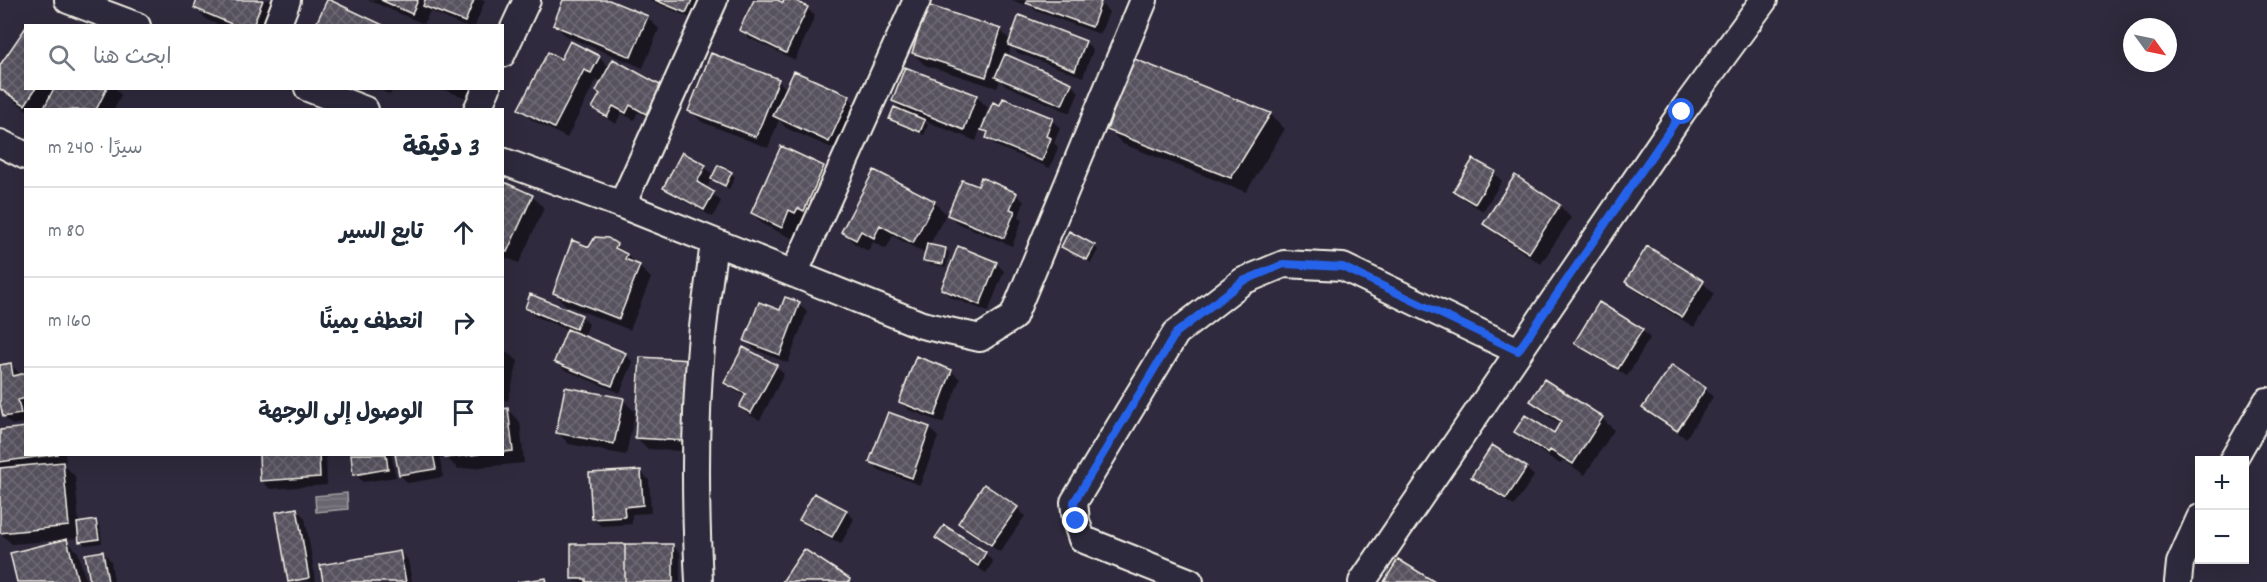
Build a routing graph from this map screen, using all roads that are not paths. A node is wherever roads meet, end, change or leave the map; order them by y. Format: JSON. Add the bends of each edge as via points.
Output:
{"nodes":[{"id":1,"x":68,"y":0,"type":"edge"},
{"id":2,"x":287,"y":0,"type":"edge"},
{"id":3,"x":527,"y":0,"type":"edge"},
{"id":4,"x":714,"y":0,"type":"edge"},
{"id":5,"x":917,"y":0,"type":"edge"},
{"id":6,"x":1144,"y":0,"type":"edge"},
{"id":7,"x":1764,"y":0,"type":"edge"},
{"id":8,"x":132,"y":24,"type":"edge"},
{"id":9,"x":278,"y":24,"type":"edge"},
{"id":10,"x":504,"y":50,"type":"edge"},
{"id":11,"x":313,"y":90,"type":"edge"},
{"id":12,"x":486,"y":90,"type":"edge"},
{"id":13,"x":360,"y":108,"type":"edge"},
{"id":14,"x":478,"y":108,"type":"edge"},
{"id":15,"x":0,"y":143,"type":"edge"},
{"id":16,"x":24,"y":155,"type":"edge"},
{"id":17,"x":504,"y":162,"type":"edge"},
{"id":18,"x":622,"y":205,"type":"junction"},
{"id":19,"x":714,"y":242,"type":"junction"},
{"id":20,"x":794,"y":274,"type":"junction"},
{"id":21,"x":1518,"y":351,"type":"junction"},
{"id":22,"x":2267,"y":401,"type":"edge"},
{"id":23,"x":2235,"y":456,"type":"edge"},
{"id":24,"x":2195,"y":527,"type":"edge"},
{"id":25,"x":699,"y":582,"type":"edge"},
{"id":26,"x":1190,"y":582,"type":"edge"},
{"id":27,"x":1362,"y":582,"type":"edge"},
{"id":28,"x":2178,"y":582,"type":"edge"}],
"edges":[{"from":1,"to":8,"type":"street"},
{"from":2,"to":9,"type":"street"},
{"from":3,"to":10,"type":"street"},
{"from":4,"to":18,"type":"street"},
{"from":5,"to":20,"type":"street"},
{"from":6,"to":20,"type":"street","via":[[1013,317],[980,338],[922,325]]},
{"from":7,"to":21,"type":"street"},
{"from":11,"to":13,"type":"street"},
{"from":12,"to":14,"type":"street"},
{"from":15,"to":16,"type":"street"},
{"from":17,"to":18,"type":"street"},
{"from":18,"to":19,"type":"street"},
{"from":19,"to":20,"type":"street"},
{"from":19,"to":25,"type":"street","via":[[697,418]]},
{"from":21,"to":26,"type":"street","via":[[1343,267],[1284,264],[1243,281],[1176,333],[1074,502],[1082,539]]},
{"from":21,"to":27,"type":"street"},
{"from":22,"to":23,"type":"street"},
{"from":24,"to":28,"type":"street","via":[[2180,563]]}]}
